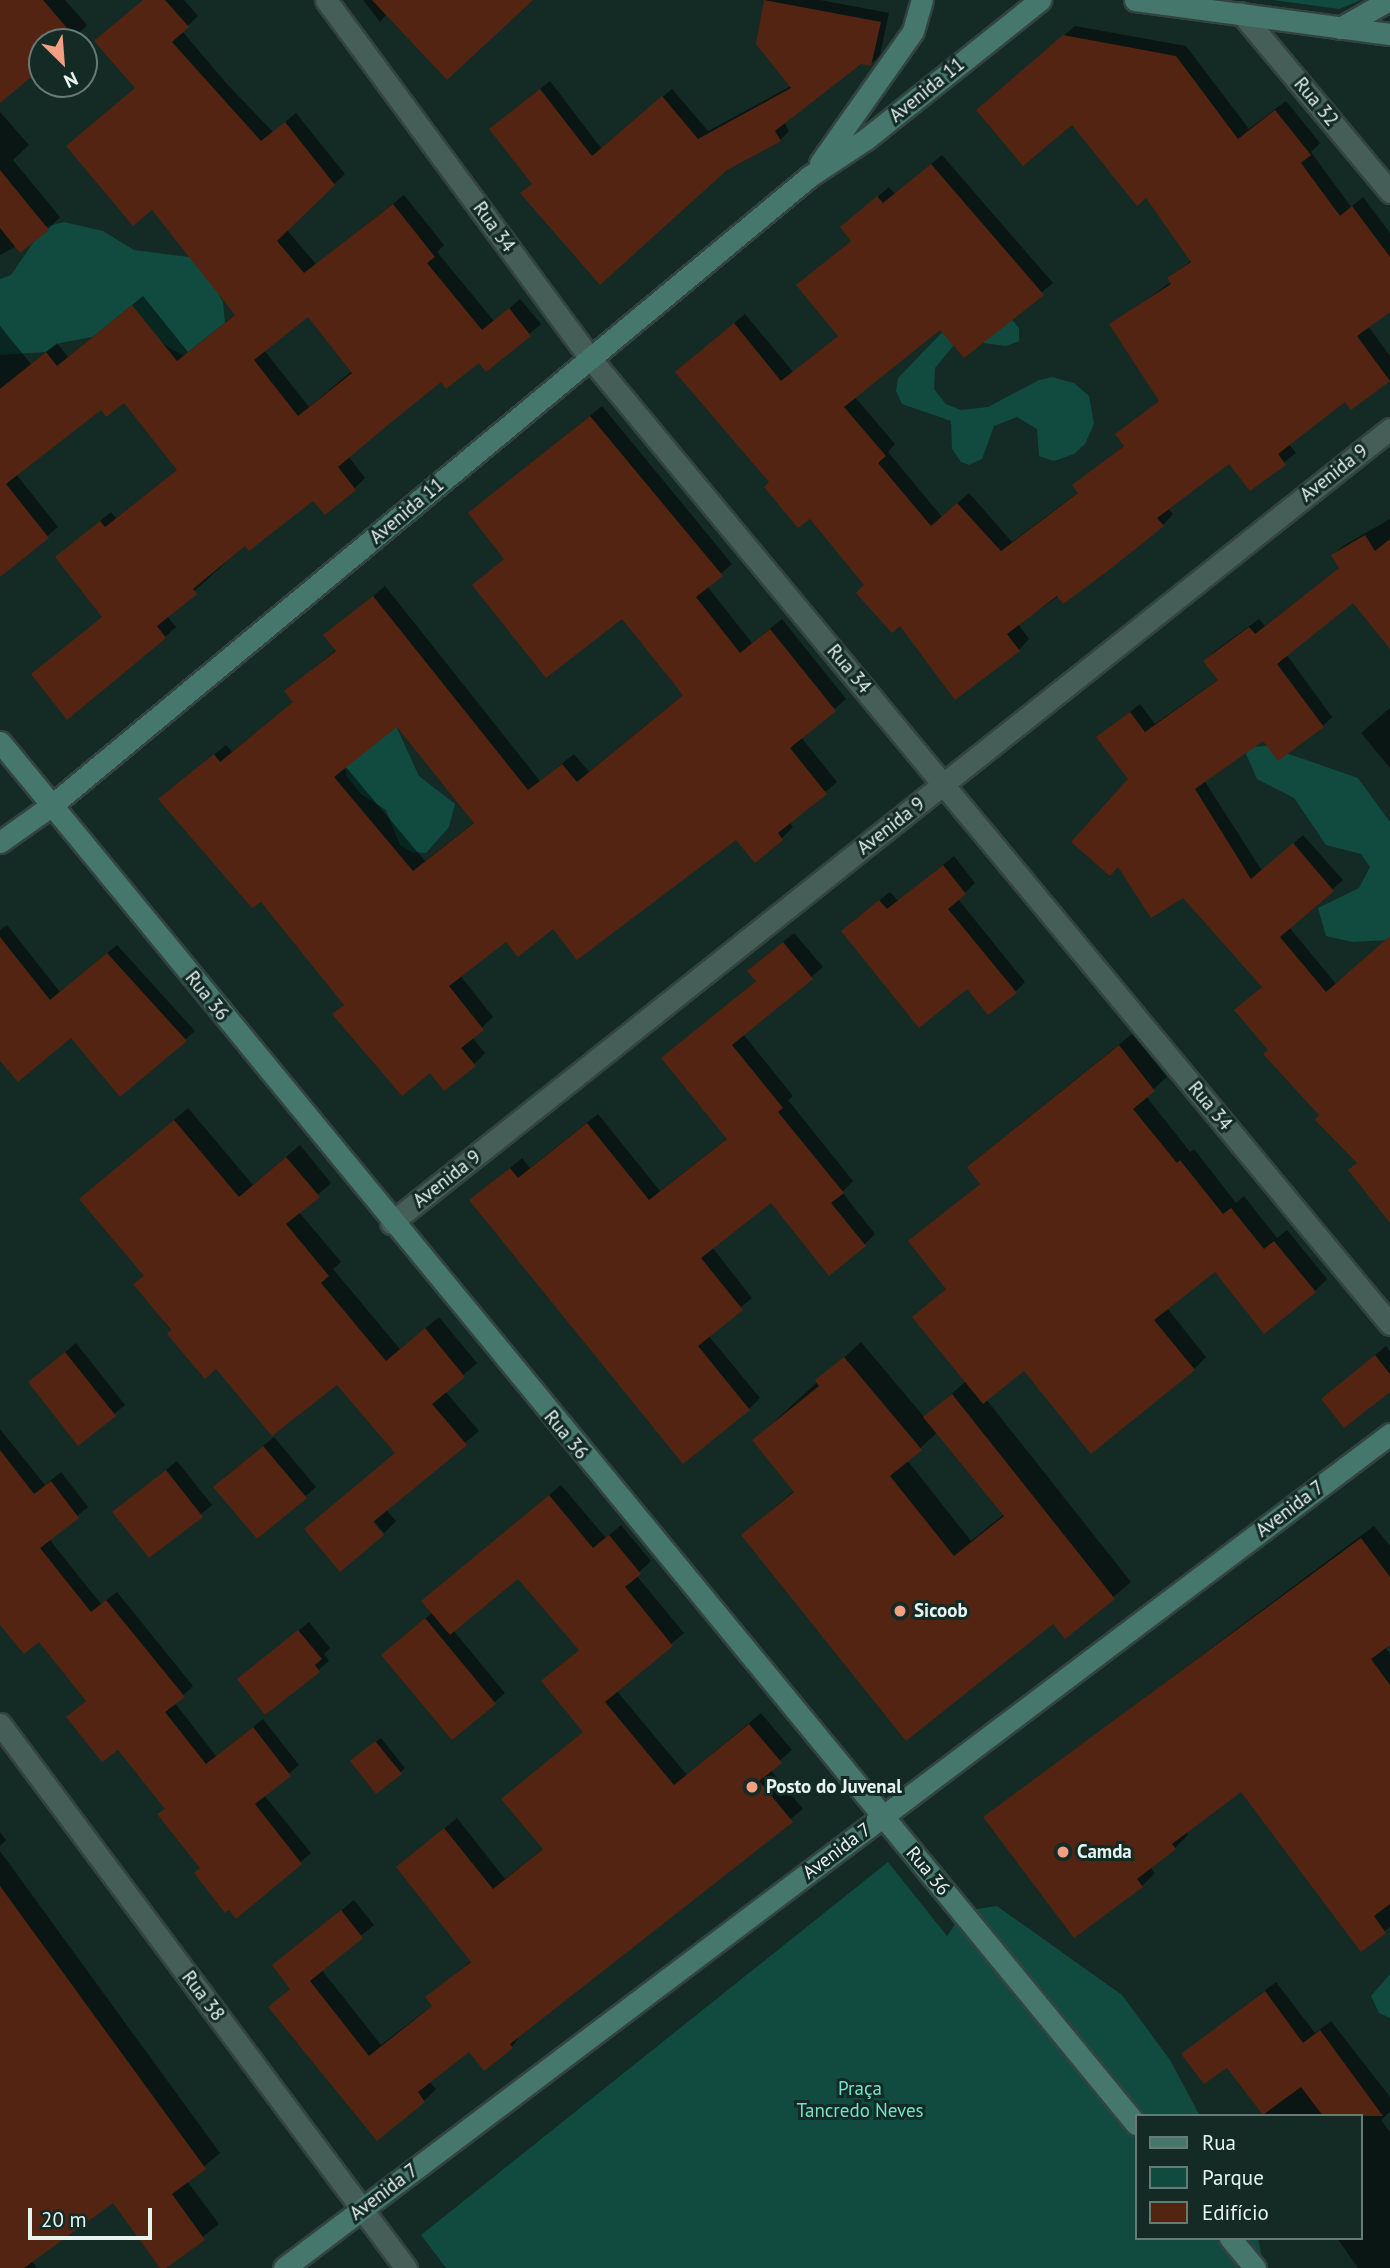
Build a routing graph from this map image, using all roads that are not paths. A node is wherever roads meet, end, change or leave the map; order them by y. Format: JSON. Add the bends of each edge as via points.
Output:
{"nodes":[{"id":1,"x":326,"y":0,"type":"edge"},
{"id":2,"x":922,"y":0,"type":"edge"},
{"id":3,"x":1040,"y":0,"type":"edge"},
{"id":4,"x":1135,"y":0,"type":"edge"},
{"id":5,"x":1389,"y":0,"type":"edge"},
{"id":6,"x":1241,"y":13,"type":"junction"},
{"id":7,"x":1340,"y":27,"type":"junction"},
{"id":8,"x":1390,"y":34,"type":"edge"},
{"id":9,"x":810,"y":176,"type":"junction"},
{"id":10,"x":1390,"y":192,"type":"edge"},
{"id":11,"x":590,"y":358,"type":"junction"},
{"id":12,"x":1390,"y":429,"type":"edge"},
{"id":13,"x":0,"y":742,"type":"edge"},
{"id":14,"x":944,"y":784,"type":"junction"},
{"id":15,"x":52,"y":805,"type":"junction"},
{"id":16,"x":0,"y":842,"type":"edge"},
{"id":17,"x":391,"y":1223,"type":"junction"},
{"id":18,"x":1390,"y":1324,"type":"edge"},
{"id":19,"x":1390,"y":1434,"type":"edge"},
{"id":20,"x":0,"y":1724,"type":"edge"},
{"id":21,"x":882,"y":1816,"type":"junction"},
{"id":22,"x":1134,"y":2122,"type":"edge"},
{"id":23,"x":362,"y":2209,"type":"junction"},
{"id":24,"x":1232,"y":2240,"type":"edge"},
{"id":25,"x":284,"y":2268,"type":"edge"},
{"id":26,"x":406,"y":2268,"type":"edge"},
{"id":27,"x":1255,"y":2268,"type":"edge"}],
"edges":[{"from":1,"to":11,"type":"street","name":"Rua 34"},
{"from":2,"to":9,"type":"street","name":"Avenida 11","via":[[913,31]]},
{"from":3,"to":9,"type":"street","name":"Avenida 11","via":[[866,139]]},
{"from":4,"to":6,"type":"street"},
{"from":5,"to":7,"type":"street"},
{"from":6,"to":7,"type":"street"},
{"from":6,"to":10,"type":"street","name":"Rua 32"},
{"from":7,"to":8,"type":"street"},
{"from":9,"to":11,"type":"street","name":"Avenida 11"},
{"from":11,"to":14,"type":"street","name":"Rua 34"},
{"from":11,"to":15,"type":"street","name":"Avenida 11"},
{"from":12,"to":14,"type":"street","name":"Avenida 9"},
{"from":13,"to":15,"type":"street","name":"Rua 36"},
{"from":14,"to":17,"type":"street","name":"Avenida 9"},
{"from":14,"to":18,"type":"street","name":"Rua 34"},
{"from":15,"to":16,"type":"street","name":"Avenida 11"},
{"from":15,"to":17,"type":"street","name":"Rua 36"},
{"from":17,"to":21,"type":"street","name":"Rua 36"},
{"from":19,"to":21,"type":"street","name":"Avenida 7"},
{"from":20,"to":23,"type":"street","name":"Rua 38"},
{"from":21,"to":22,"type":"street","name":"Rua 36"},
{"from":21,"to":23,"type":"street","name":"Avenida 7"},
{"from":23,"to":25,"type":"street","name":"Avenida 7"},
{"from":23,"to":26,"type":"street","name":"Rua 38"},
{"from":24,"to":27,"type":"street"}]}
